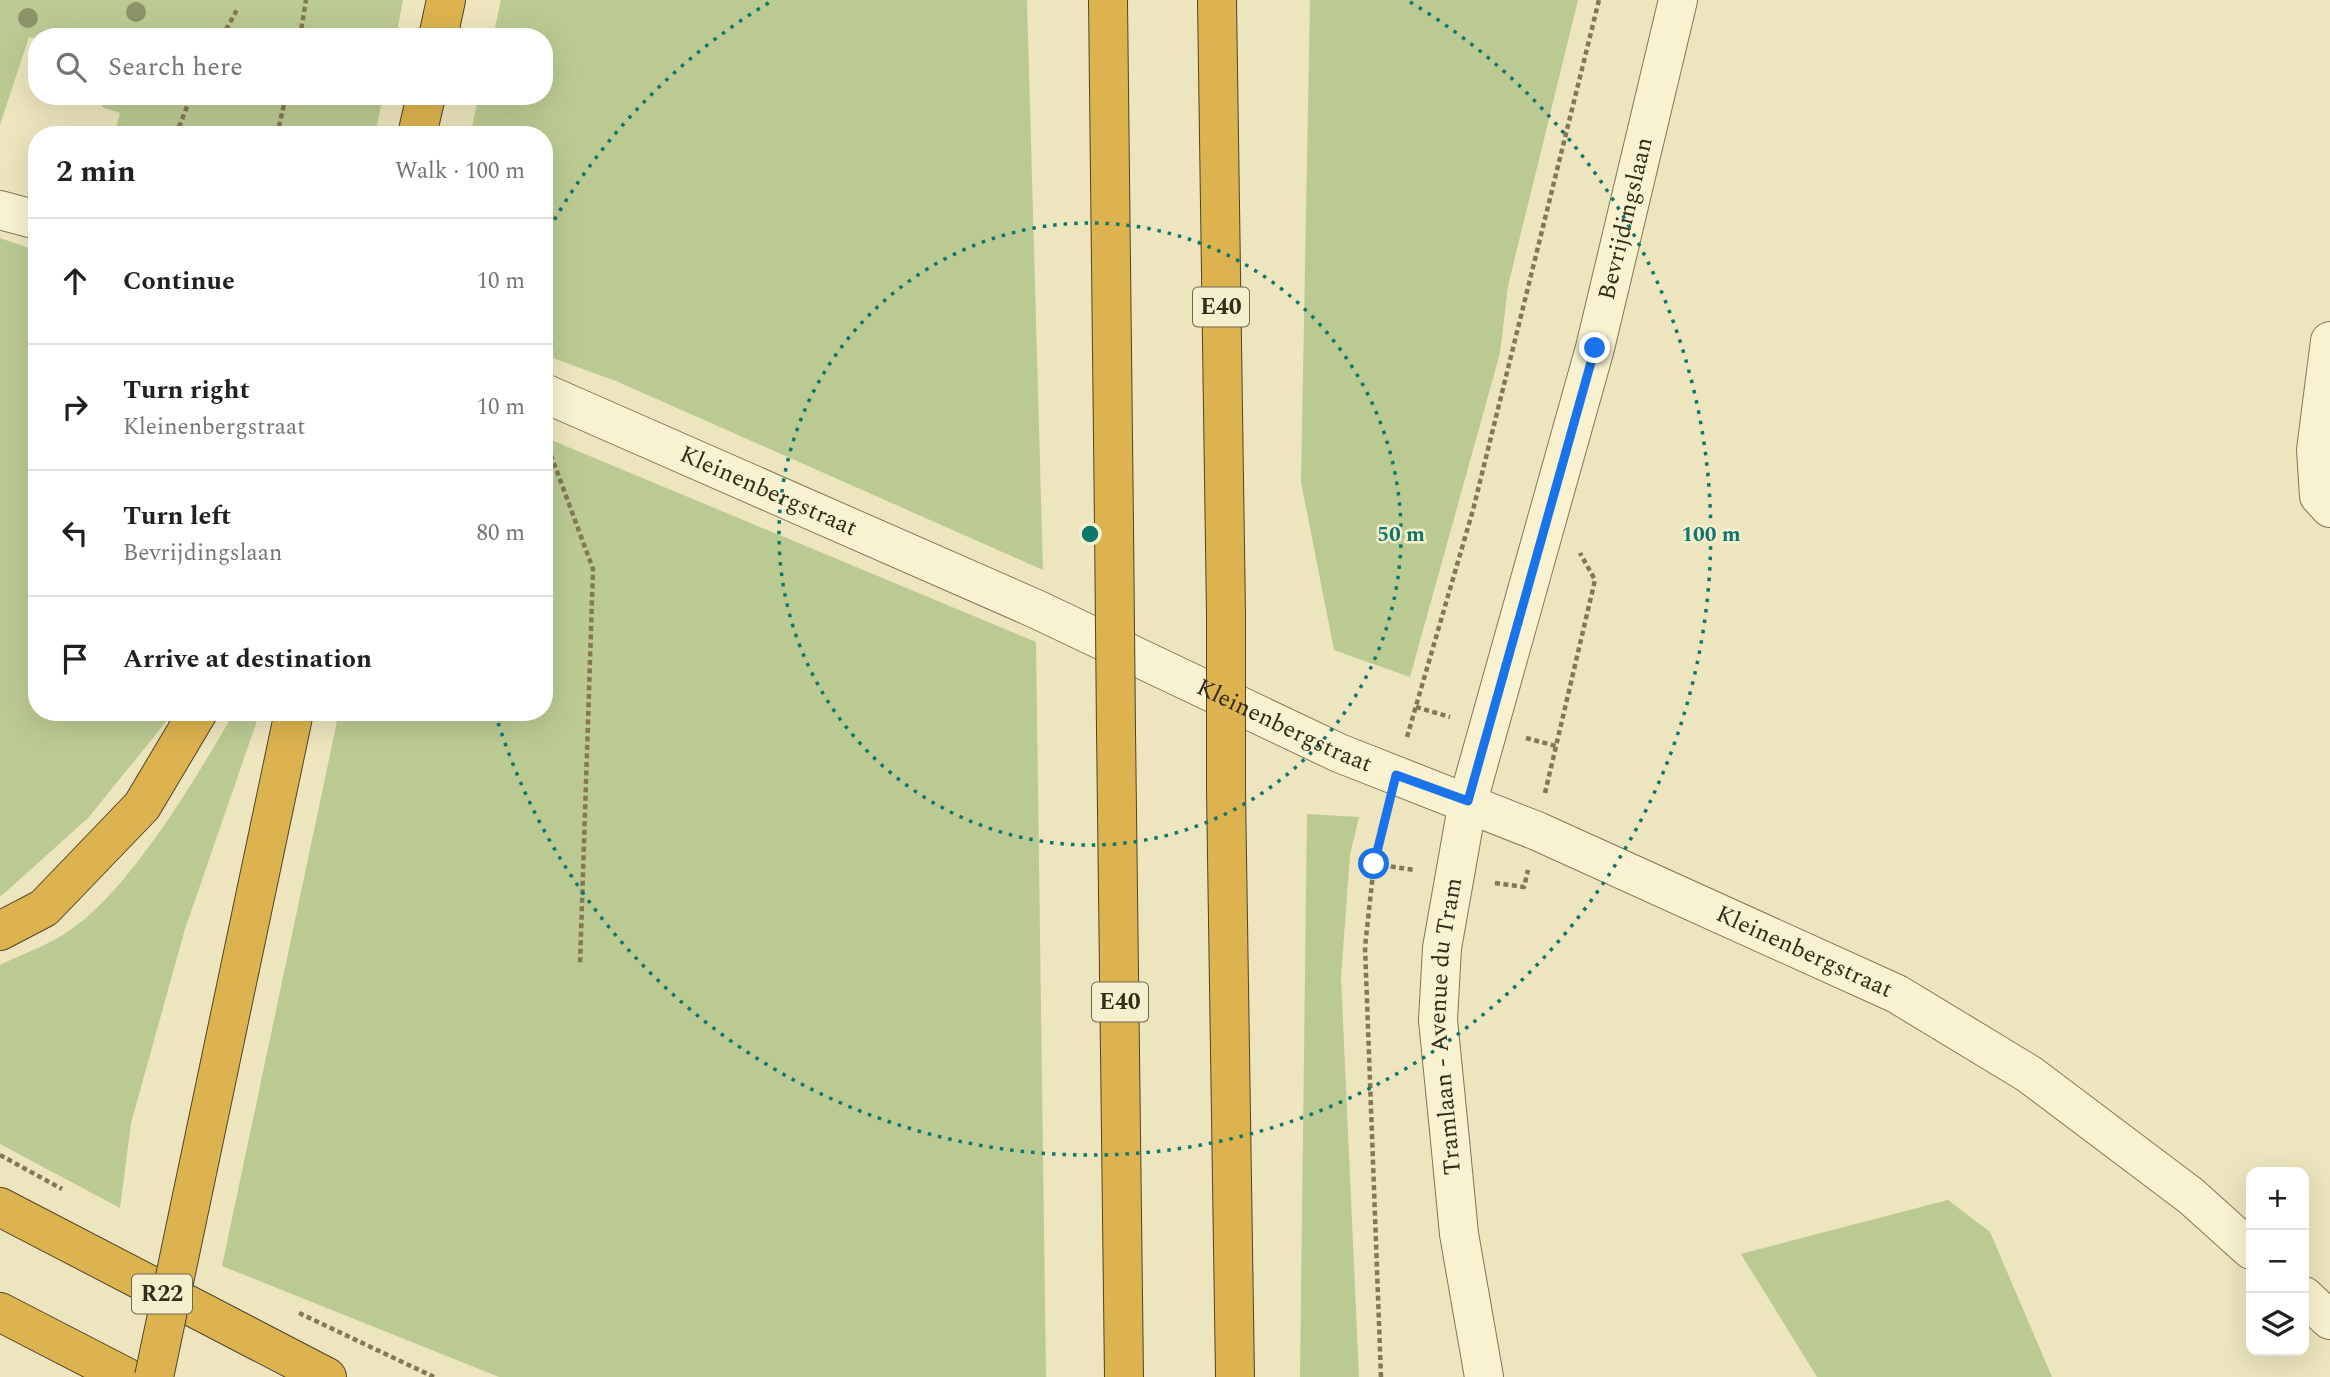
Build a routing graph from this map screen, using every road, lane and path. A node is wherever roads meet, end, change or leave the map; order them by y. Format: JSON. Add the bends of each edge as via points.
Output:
{"nodes":[{"id":1,"x":306,"y":0,"type":"edge"},
{"id":2,"x":446,"y":0,"type":"edge"},
{"id":3,"x":1108,"y":0,"type":"edge"},
{"id":4,"x":1217,"y":0,"type":"edge"},
{"id":5,"x":1599,"y":0,"type":"edge"},
{"id":6,"x":1678,"y":0,"type":"edge"},
{"id":7,"x":238,"y":8,"type":"dead end"},
{"id":8,"x":227,"y":28,"type":"edge"},
{"id":9,"x":301,"y":28,"type":"edge"},
{"id":10,"x":440,"y":28,"type":"edge"},
{"id":11,"x":188,"y":105,"type":"edge"},
{"id":12,"x":284,"y":105,"type":"edge"},
{"id":13,"x":424,"y":105,"type":"edge"},
{"id":14,"x":179,"y":126,"type":"edge"},
{"id":15,"x":278,"y":126,"type":"edge"},
{"id":16,"x":419,"y":126,"type":"edge"},
{"id":17,"x":0,"y":210,"type":"edge"},
{"id":18,"x":28,"y":218,"type":"edge"},
{"id":19,"x":2329,"y":350,"type":"edge"},
{"id":20,"x":553,"y":397,"type":"edge"},
{"id":21,"x":553,"y":462,"type":"edge"},
{"id":22,"x":2330,"y":508,"type":"edge"},
{"id":23,"x":193,"y":721,"type":"edge"},
{"id":24,"x":292,"y":721,"type":"edge"},
{"id":25,"x":1396,"y":775,"type":"junction"},
{"id":26,"x":1468,"y":801,"type":"junction"},
{"id":27,"x":0,"y":931,"type":"edge"},
{"id":28,"x":580,"y":965,"type":"dead end"},
{"id":29,"x":0,"y":1208,"type":"edge"},
{"id":30,"x":2246,"y":1246,"type":"edge"},
{"id":31,"x":2309,"y":1301,"type":"edge"},
{"id":32,"x":0,"y":1312,"type":"edge"},
{"id":33,"x":2330,"y":1320,"type":"edge"},
{"id":34,"x":126,"y":1377,"type":"edge"},
{"id":35,"x":154,"y":1377,"type":"edge"},
{"id":36,"x":327,"y":1377,"type":"edge"},
{"id":37,"x":1125,"y":1377,"type":"edge"},
{"id":38,"x":1235,"y":1377,"type":"edge"},
{"id":39,"x":1381,"y":1377,"type":"edge"},
{"id":40,"x":1484,"y":1377,"type":"edge"}],
"edges":[{"from":1,"to":9,"type":"path"},
{"from":2,"to":10,"type":"highway"},
{"from":3,"to":37,"type":"highway","number":"E40","bridge":true},
{"from":4,"to":38,"type":"highway","number":"E40","bridge":true},
{"from":5,"to":25,"type":"path","via":[[1472,510]]},
{"from":6,"to":26,"type":"street","name":"Bevrijdingslaan","via":[[1595,348]]},
{"from":7,"to":8,"type":"path"},
{"from":11,"to":14,"type":"path"},
{"from":12,"to":15,"type":"path"},
{"from":13,"to":16,"type":"highway"},
{"from":17,"to":18,"type":"street"},
{"from":19,"to":22,"type":"street","via":[[2316,450],[2319,496]]},
{"from":20,"to":25,"type":"street","name":"Kleinenbergstraat","via":[[1036,609]]},
{"from":21,"to":28,"type":"path","via":[[593,569]]},
{"from":23,"to":27,"type":"highway","via":[[142,806],[44,908]]},
{"from":24,"to":35,"type":"highway","bridge":true},
{"from":25,"to":26,"type":"street","name":"Kleinenbergstraat"},
{"from":25,"to":39,"type":"path","via":[[1374,864],[1365,947]]},
{"from":26,"to":30,"type":"street","name":"Kleinenbergstraat","via":[[1766,933],[1951,1025],[2029,1074],[2191,1196]]},
{"from":26,"to":40,"type":"street","name":"Tramlaan - Avenue du Tram","via":[[1442,948],[1438,1020],[1459,1234]]},
{"from":29,"to":36,"type":"highway","number":"R22"},
{"from":31,"to":33,"type":"street"},
{"from":32,"to":34,"type":"highway"}]}
